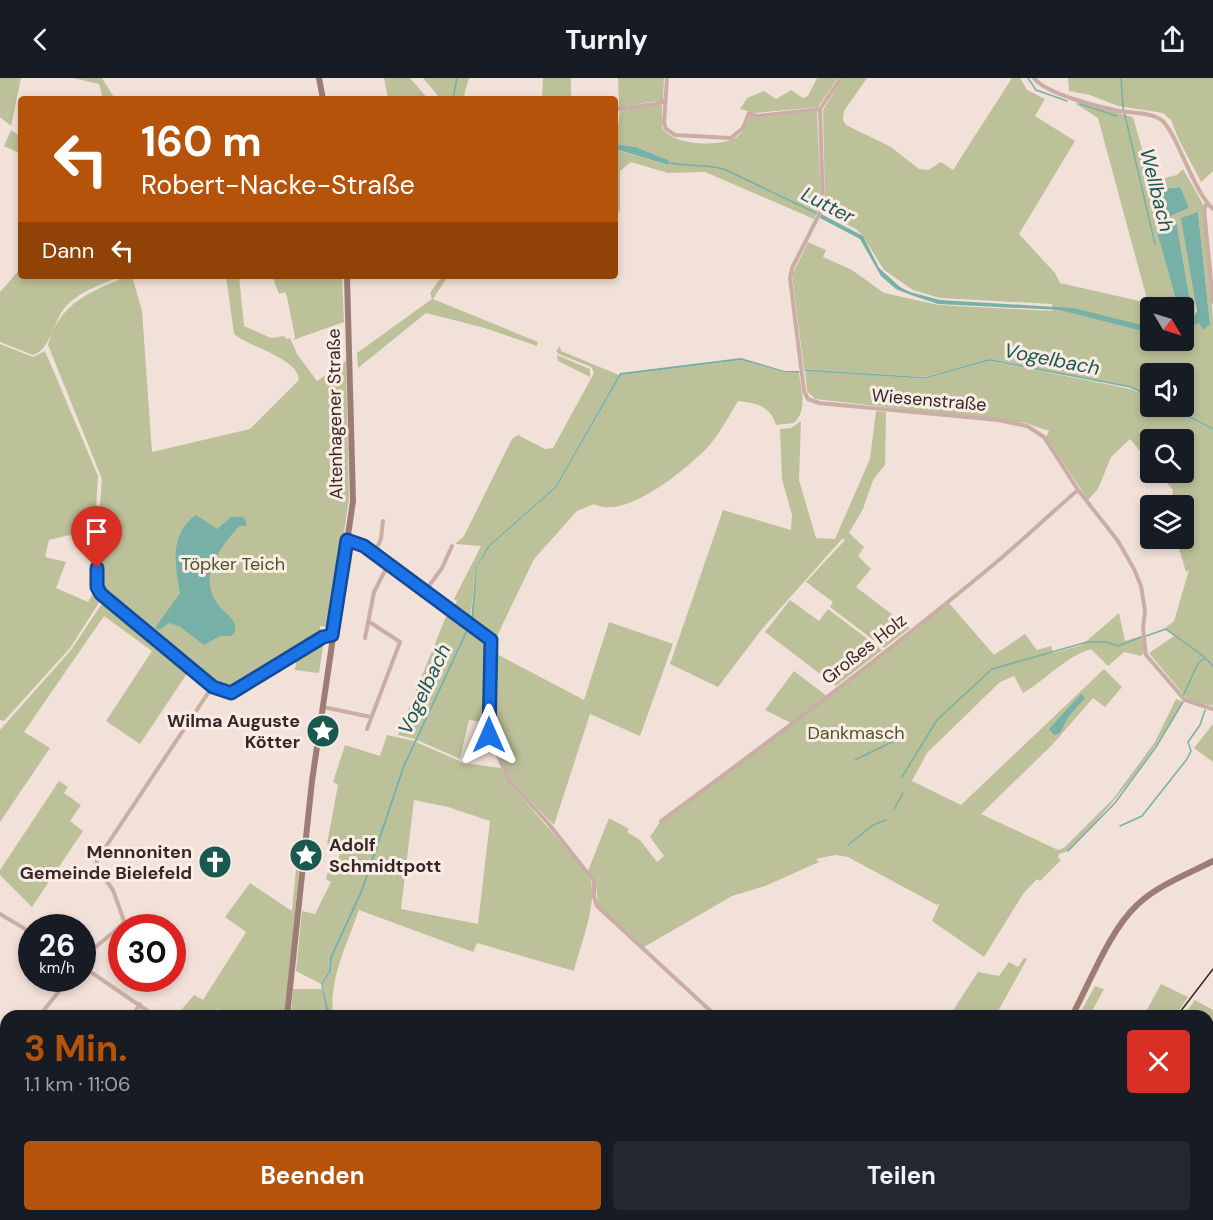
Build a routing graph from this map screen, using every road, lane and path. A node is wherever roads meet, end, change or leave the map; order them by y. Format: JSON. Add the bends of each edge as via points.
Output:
{"nodes":[{"id":1,"x":319,"y":78,"type":"edge"},
{"id":2,"x":667,"y":78,"type":"edge"},
{"id":3,"x":841,"y":78,"type":"edge"},
{"id":4,"x":1034,"y":78,"type":"edge"},
{"id":5,"x":322,"y":96,"type":"edge"},
{"id":6,"x":666,"y":100,"type":"junction"},
{"id":7,"x":820,"y":109,"type":"junction"},
{"id":8,"x":618,"y":110,"type":"edge"},
{"id":9,"x":1207,"y":203,"type":"junction"},
{"id":10,"x":1213,"y":209,"type":"edge"},
{"id":11,"x":346,"y":279,"type":"edge"},
{"id":12,"x":1213,"y":302,"type":"edge"},
{"id":13,"x":1078,"y":490,"type":"junction"},
{"id":14,"x":383,"y":521,"type":"dead end"},
{"id":15,"x":347,"y":540,"type":"junction"},
{"id":16,"x":452,"y":546,"type":"dead end"},
{"id":17,"x":96,"y":551,"type":"dead end"},
{"id":18,"x":375,"y":552,"type":"junction"},
{"id":19,"x":389,"y":563,"type":"junction"},
{"id":20,"x":426,"y":590,"type":"junction"},
{"id":21,"x":369,"y":621,"type":"junction"},
{"id":22,"x":332,"y":635,"type":"junction"},
{"id":23,"x":365,"y":638,"type":"dead end"},
{"id":24,"x":213,"y":687,"type":"junction"},
{"id":25,"x":323,"y":707,"type":"junction"},
{"id":26,"x":1213,"y":709,"type":"edge"},
{"id":27,"x":371,"y":717,"type":"junction"},
{"id":28,"x":367,"y":729,"type":"dead end"},
{"id":29,"x":661,"y":821,"type":"dead end"},
{"id":30,"x":1213,"y":861,"type":"edge"},
{"id":31,"x":0,"y":914,"type":"edge"},
{"id":32,"x":18,"y":925,"type":"edge"},
{"id":33,"x":96,"y":944,"type":"edge"},
{"id":34,"x":96,"y":975,"type":"edge"},
{"id":35,"x":59,"y":992,"type":"edge"},
{"id":36,"x":140,"y":1004,"type":"junction"},
{"id":37,"x":44,"y":1010,"type":"edge"},
{"id":38,"x":136,"y":1010,"type":"edge"},
{"id":39,"x":148,"y":1010,"type":"edge"},
{"id":40,"x":288,"y":1010,"type":"edge"},
{"id":41,"x":710,"y":1010,"type":"edge"},
{"id":42,"x":1075,"y":1010,"type":"edge"}],
"edges":[{"from":1,"to":5,"type":"main road"},
{"from":2,"to":6,"type":"street"},
{"from":3,"to":7,"type":"street"},
{"from":4,"to":9,"type":"street","via":[[1048,89],[1118,111],[1158,117],[1167,124],[1181,159]]},
{"from":6,"to":7,"type":"street","via":[[665,126],[681,137],[726,139],[741,131],[749,113],[757,116]]},
{"from":6,"to":8,"type":"street"},
{"from":7,"to":13,"type":"street","name":"Wiesenstraße","via":[[823,207],[790,278],[808,399],[1027,426],[1044,437]]},
{"from":9,"to":10,"type":"street"},
{"from":9,"to":12,"type":"street","via":[[1204,209]]},
{"from":11,"to":15,"type":"main road","name":"Altenhagener Straße","via":[[353,490]]},
{"from":13,"to":26,"type":"street","name":"Wiesenstraße","via":[[1118,542],[1138,578],[1145,611],[1146,655],[1185,700]]},
{"from":13,"to":29,"type":"street","name":"Großes Holz","via":[[974,580]]},
{"from":14,"to":18,"type":"street"},
{"from":15,"to":18,"type":"street"},
{"from":15,"to":22,"type":"main road","name":"Altenhagener Straße"},
{"from":16,"to":20,"type":"street"},
{"from":17,"to":24,"type":"street","via":[[100,592]]},
{"from":18,"to":19,"type":"street"},
{"from":19,"to":20,"type":"street"},
{"from":19,"to":21,"type":"street","via":[[376,587]]},
{"from":20,"to":41,"type":"street","via":[[492,643],[488,731],[509,781],[593,879],[597,906]]},
{"from":21,"to":23,"type":"street"},
{"from":21,"to":27,"type":"street","via":[[400,642]]},
{"from":22,"to":24,"type":"street","via":[[236,692]]},
{"from":22,"to":25,"type":"main road","name":"Altenhagener Straße"},
{"from":24,"to":33,"type":"street","via":[[97,860],[96,867],[113,890],[124,921]]},
{"from":25,"to":27,"type":"street"},
{"from":25,"to":40,"type":"main road","name":"Altenhagener Straße","via":[[302,859]]},
{"from":27,"to":28,"type":"street"},
{"from":30,"to":42,"type":"main road","via":[[1150,895],[1131,910]]},
{"from":31,"to":32,"type":"street"},
{"from":34,"to":36,"type":"street"},
{"from":35,"to":37,"type":"street"},
{"from":36,"to":38,"type":"street"},
{"from":36,"to":39,"type":"street"}]}
